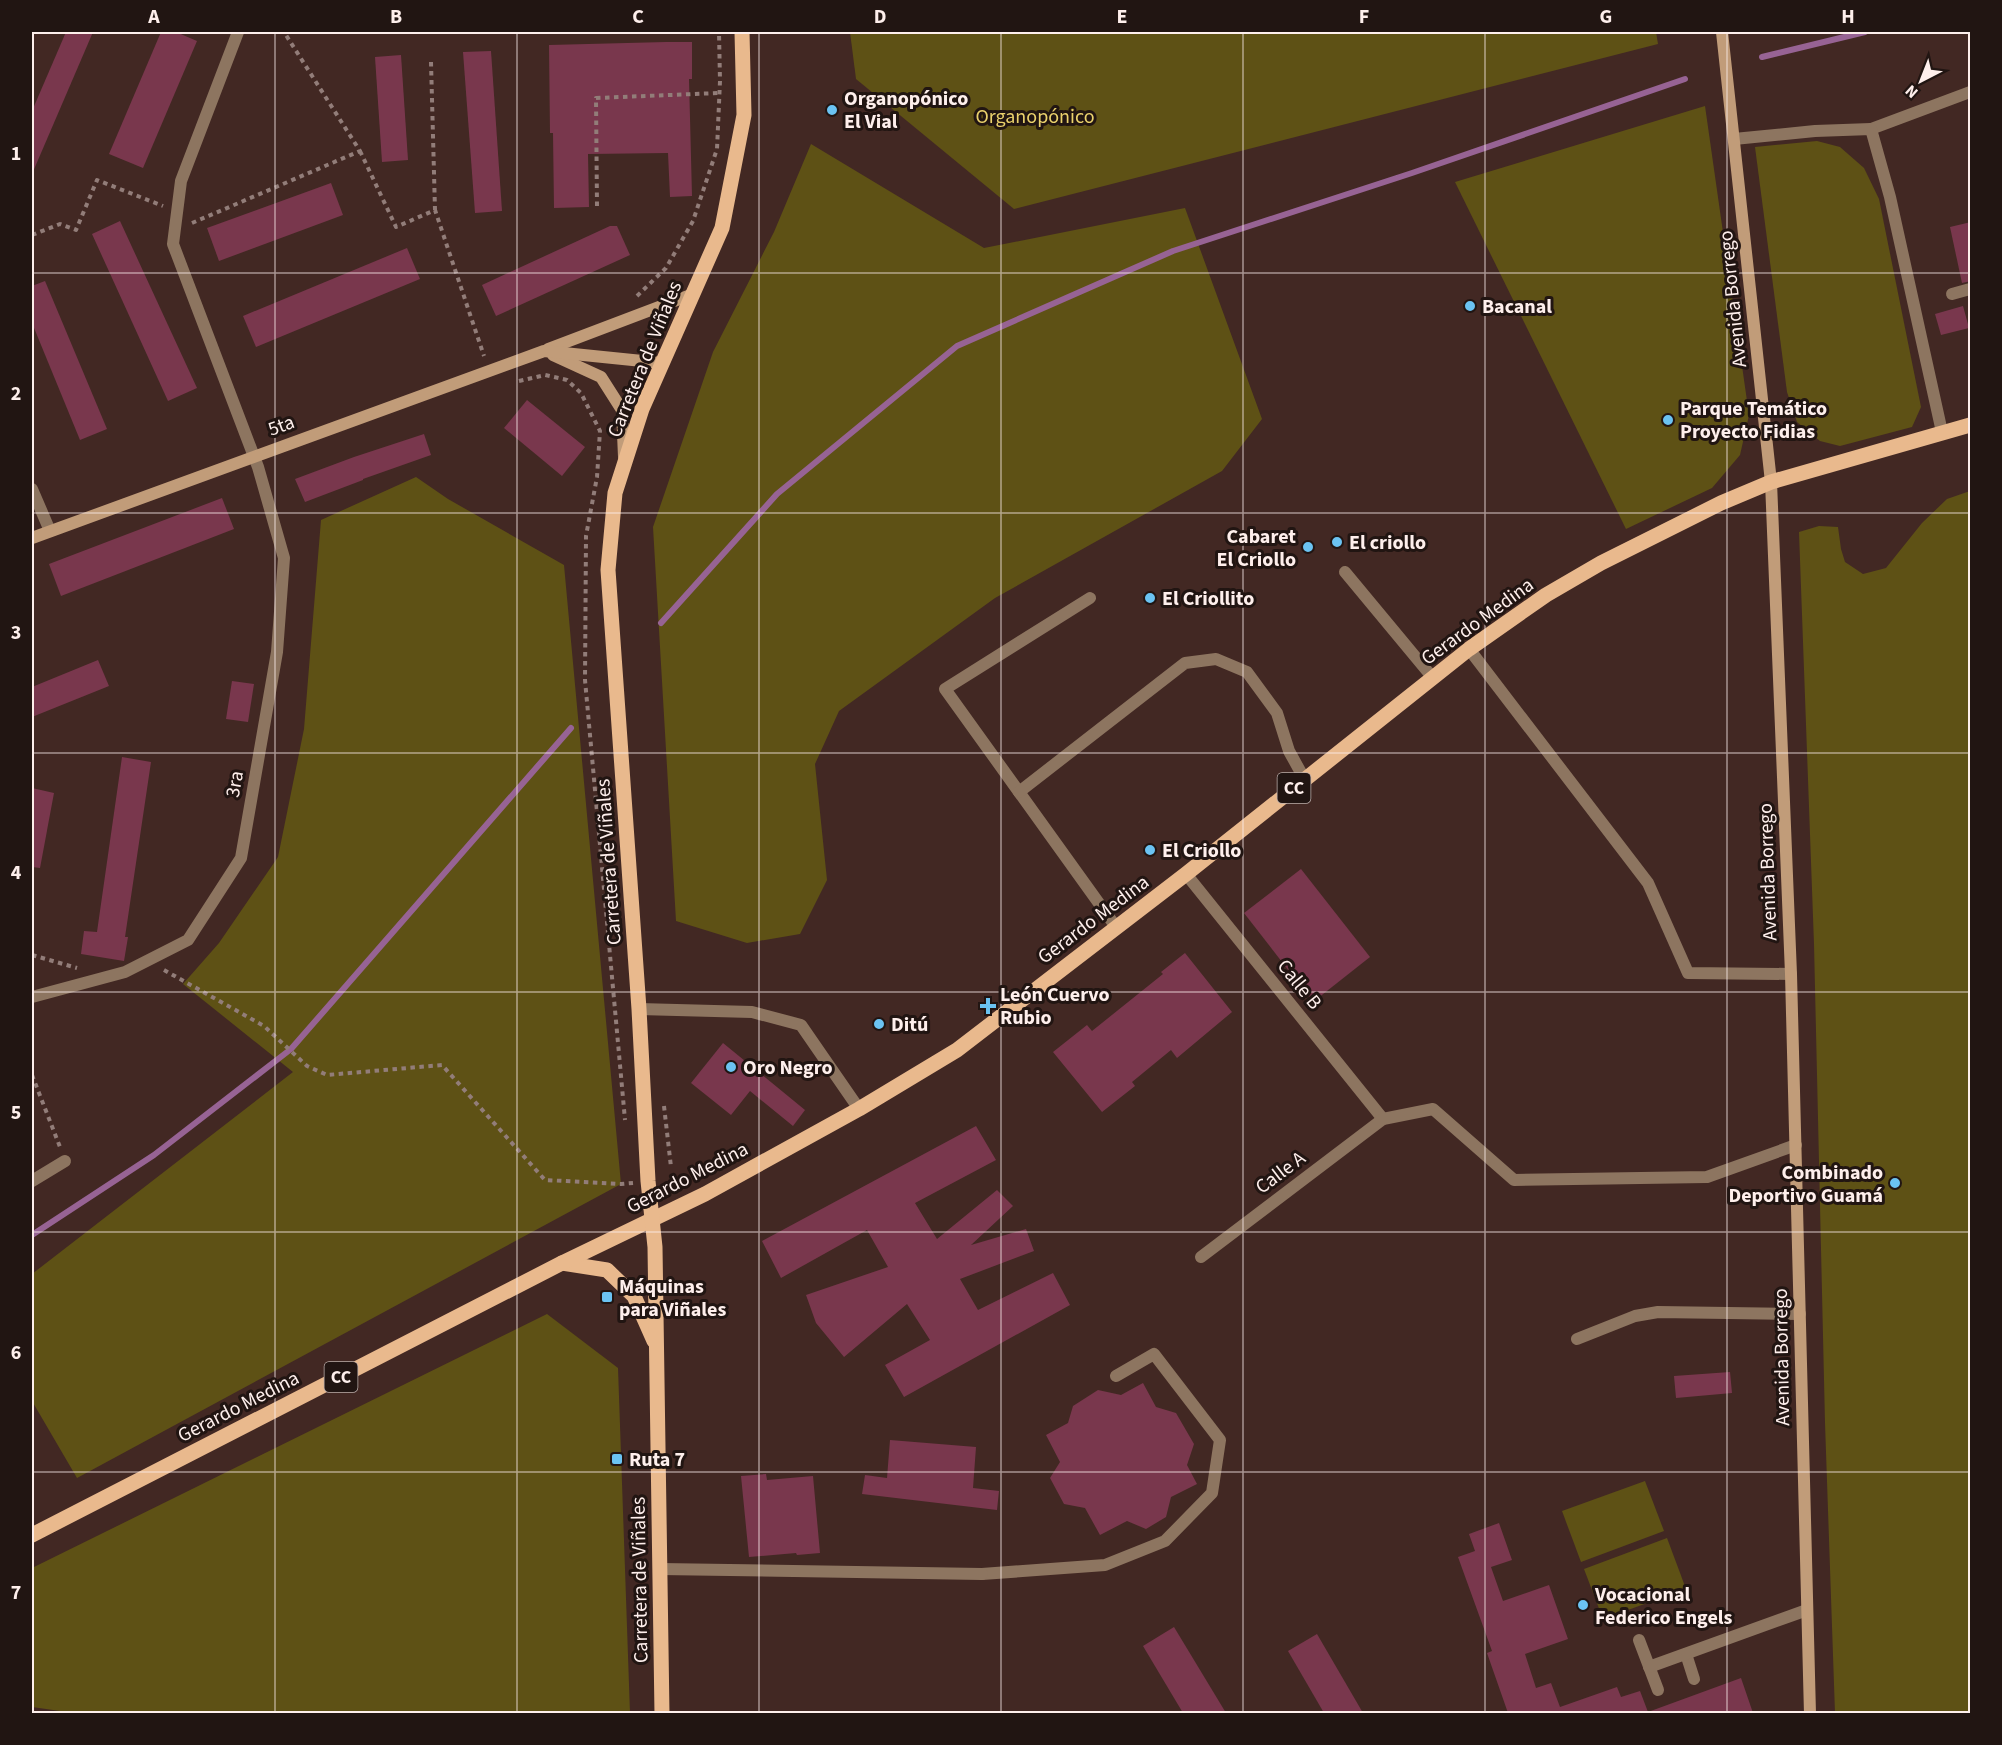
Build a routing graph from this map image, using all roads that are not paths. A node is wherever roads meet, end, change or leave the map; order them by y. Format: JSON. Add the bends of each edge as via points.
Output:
{"nodes":[{"id":1,"x":238,"y":32,"type":"edge"},
{"id":2,"x":742,"y":32,"type":"edge"},
{"id":3,"x":1722,"y":32,"type":"edge"},
{"id":4,"x":1971,"y":92,"type":"edge"},
{"id":5,"x":1870,"y":129,"type":"junction"},
{"id":6,"x":1734,"y":139,"type":"junction"},
{"id":7,"x":1971,"y":289,"type":"edge"},
{"id":8,"x":693,"y":294,"type":"junction"},
{"id":9,"x":1952,"y":294,"type":"dead end"},
{"id":10,"x":544,"y":351,"type":"junction"},
{"id":11,"x":662,"y":363,"type":"junction"},
{"id":12,"x":1971,"y":425,"type":"edge"},
{"id":13,"x":1942,"y":432,"type":"junction"},
{"id":14,"x":253,"y":456,"type":"junction"},
{"id":15,"x":624,"y":464,"type":"junction"},
{"id":16,"x":1771,"y":482,"type":"junction"},
{"id":17,"x":32,"y":489,"type":"edge"},
{"id":18,"x":50,"y":531,"type":"junction"},
{"id":19,"x":32,"y":538,"type":"edge"},
{"id":20,"x":1345,"y":572,"type":"dead end"},
{"id":21,"x":1090,"y":598,"type":"dead end"},
{"id":22,"x":1469,"y":649,"type":"junction"},
{"id":23,"x":1432,"y":678,"type":"junction"},
{"id":24,"x":1305,"y":780,"type":"junction"},
{"id":25,"x":1019,"y":792,"type":"junction"},
{"id":26,"x":1186,"y":874,"type":"junction"},
{"id":27,"x":1116,"y":927,"type":"junction"},
{"id":28,"x":1791,"y":974,"type":"junction"},
{"id":29,"x":32,"y":997,"type":"edge"},
{"id":30,"x":639,"y":1009,"type":"junction"},
{"id":31,"x":859,"y":1108,"type":"junction"},
{"id":32,"x":1383,"y":1119,"type":"junction"},
{"id":33,"x":1796,"y":1145,"type":"junction"},
{"id":34,"x":65,"y":1161,"type":"road end"},
{"id":35,"x":32,"y":1180,"type":"edge"},
{"id":36,"x":652,"y":1219,"type":"junction"},
{"id":37,"x":1201,"y":1257,"type":"dead end"},
{"id":38,"x":562,"y":1263,"type":"junction"},
{"id":39,"x":1800,"y":1314,"type":"junction"},
{"id":40,"x":1577,"y":1339,"type":"dead end"},
{"id":41,"x":656,"y":1347,"type":"junction"},
{"id":42,"x":1116,"y":1376,"type":"dead end"},
{"id":43,"x":32,"y":1535,"type":"edge"},
{"id":44,"x":660,"y":1569,"type":"junction"},
{"id":45,"x":1808,"y":1610,"type":"junction"},
{"id":46,"x":1639,"y":1640,"type":"dead end"},
{"id":47,"x":1686,"y":1654,"type":"junction"},
{"id":48,"x":1649,"y":1666,"type":"junction"},
{"id":49,"x":1694,"y":1679,"type":"dead end"},
{"id":50,"x":1658,"y":1690,"type":"dead end"},
{"id":51,"x":662,"y":1713,"type":"edge"},
{"id":52,"x":1810,"y":1713,"type":"edge"}],
"edges":[{"from":1,"to":14,"type":"street","name":"3ra","via":[[181,181],[173,244]]},
{"from":2,"to":8,"type":"main road","name":"Carretera de Viñales","via":[[744,115],[722,228]]},
{"from":3,"to":6,"type":"main road","name":"Avenida Borrego"},
{"from":4,"to":5,"type":"street"},
{"from":5,"to":6,"type":"street"},
{"from":5,"to":13,"type":"street","via":[[1890,197]]},
{"from":6,"to":16,"type":"main road","name":"Avenida Borrego"},
{"from":7,"to":9,"type":"street"},
{"from":8,"to":10,"type":"main road","name":"5ta"},
{"from":8,"to":11,"type":"main road","name":"Carretera de Viñales"},
{"from":10,"to":11,"type":"main road","name":"5ta"},
{"from":10,"to":14,"type":"main road","name":"5ta"},
{"from":10,"to":15,"type":"main road","via":[[601,377],[622,410]]},
{"from":11,"to":15,"type":"main road","name":"Carretera de Viñales"},
{"from":12,"to":13,"type":"main road","name":"Gerardo Medina","number":"CC"},
{"from":13,"to":16,"type":"main road","name":"Gerardo Medina","number":"CC"},
{"from":14,"to":18,"type":"main road","name":"5ta"},
{"from":14,"to":29,"type":"street","name":"3ra","via":[[284,558],[276,652],[241,858],[188,940],[125,972]]},
{"from":15,"to":30,"type":"main road","name":"Carretera de Viñales","via":[[615,493],[608,570]]},
{"from":16,"to":22,"type":"main road","name":"Gerardo Medina","number":"CC","via":[[1601,563],[1546,595]]},
{"from":16,"to":28,"type":"main road","name":"Avenida Borrego"},
{"from":17,"to":18,"type":"street"},
{"from":18,"to":19,"type":"main road","name":"5ta"},
{"from":20,"to":23,"type":"street"},
{"from":21,"to":25,"type":"street","via":[[945,689]]},
{"from":22,"to":23,"type":"main road","name":"Gerardo Medina","number":"CC"},
{"from":22,"to":28,"type":"street","via":[[1648,883],[1688,973]]},
{"from":23,"to":24,"type":"main road","name":"Gerardo Medina","number":"CC"},
{"from":24,"to":25,"type":"street","via":[[1289,751],[1277,713],[1247,672],[1216,659],[1185,663]]},
{"from":24,"to":26,"type":"main road","name":"Gerardo Medina","number":"CC"},
{"from":25,"to":27,"type":"street"},
{"from":26,"to":27,"type":"main road","name":"Gerardo Medina","number":"CC"},
{"from":26,"to":32,"type":"street","name":"Calle B"},
{"from":27,"to":31,"type":"main road","name":"Gerardo Medina","number":"CC","via":[[957,1050]]},
{"from":28,"to":33,"type":"main road","name":"Avenida Borrego"},
{"from":30,"to":31,"type":"street","via":[[752,1012],[801,1024]]},
{"from":30,"to":36,"type":"main road","name":"Carretera de Viñales"},
{"from":31,"to":36,"type":"main road","name":"Gerardo Medina","number":"CC","via":[[705,1194]]},
{"from":32,"to":33,"type":"street","via":[[1433,1109],[1514,1180],[1707,1177]]},
{"from":32,"to":37,"type":"street","name":"Calle A"},
{"from":33,"to":39,"type":"main road","name":"Avenida Borrego"},
{"from":34,"to":35,"type":"street"},
{"from":36,"to":38,"type":"main road","name":"Gerardo Medina","number":"CC"},
{"from":36,"to":41,"type":"main road","name":"Carretera de Viñales"},
{"from":38,"to":41,"type":"main road","via":[[607,1270],[634,1296]]},
{"from":38,"to":43,"type":"main road","name":"Gerardo Medina","number":"CC"},
{"from":39,"to":40,"type":"street","via":[[1658,1312],[1635,1316]]},
{"from":39,"to":45,"type":"main road","name":"Avenida Borrego"},
{"from":41,"to":44,"type":"main road","name":"Carretera de Viñales"},
{"from":42,"to":44,"type":"street","via":[[1154,1354],[1220,1440],[1212,1493],[1165,1540],[1105,1565],[982,1574]]},
{"from":44,"to":51,"type":"main road","name":"Carretera de Viñales"},
{"from":45,"to":47,"type":"street"},
{"from":45,"to":52,"type":"main road","name":"Avenida Borrego"},
{"from":46,"to":48,"type":"street"},
{"from":47,"to":48,"type":"street"},
{"from":47,"to":49,"type":"street"},
{"from":48,"to":50,"type":"street"}]}
